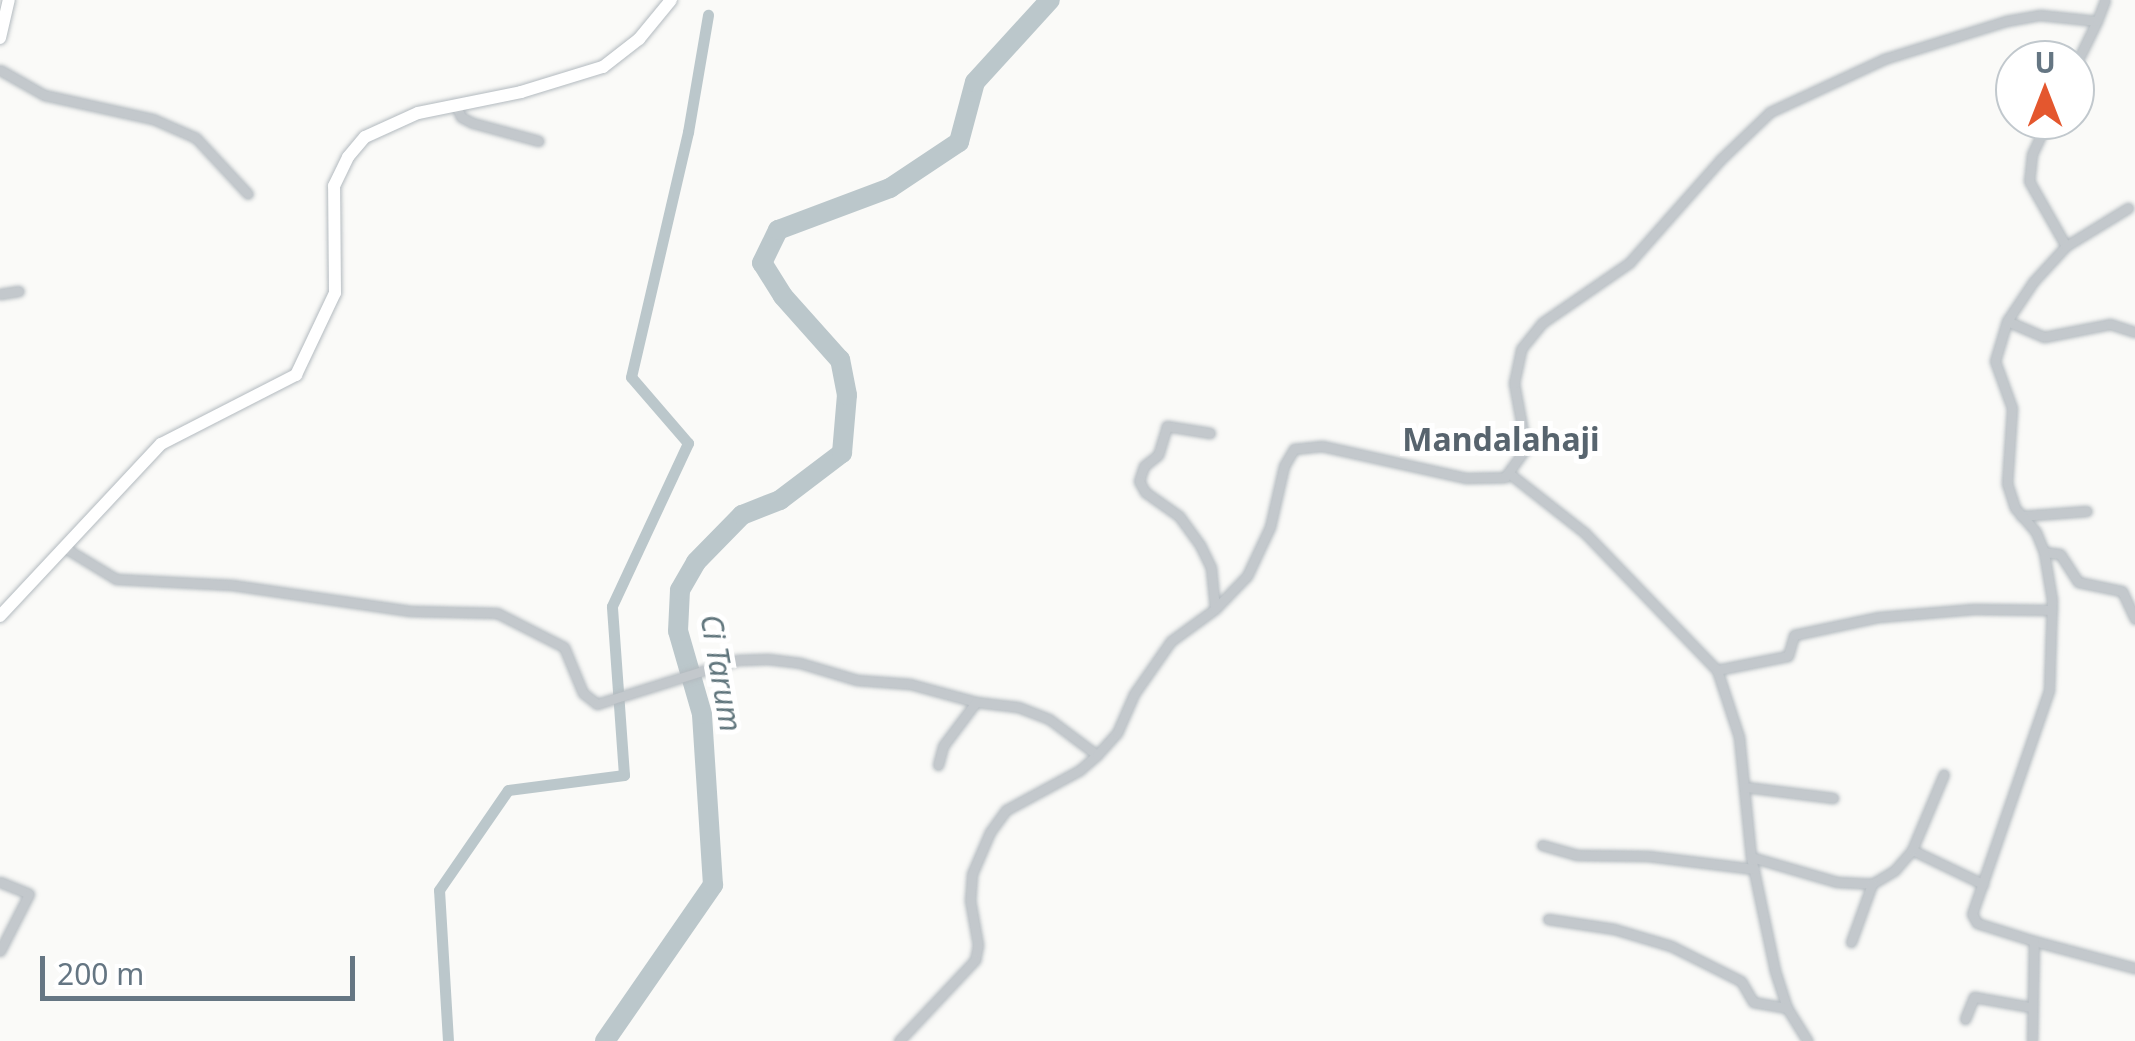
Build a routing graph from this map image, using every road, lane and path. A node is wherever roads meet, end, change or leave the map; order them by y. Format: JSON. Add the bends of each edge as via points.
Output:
{"nodes":[{"id":1,"x":8,"y":0,"type":"edge"},
{"id":2,"x":671,"y":0,"type":"edge"},
{"id":3,"x":2104,"y":0,"type":"edge"},
{"id":4,"x":2097,"y":21,"type":"junction"},
{"id":5,"x":0,"y":38,"type":"edge"},
{"id":6,"x":2088,"y":40,"type":"edge"},
{"id":7,"x":0,"y":70,"type":"edge"},
{"id":8,"x":455,"y":103,"type":"junction"},
{"id":9,"x":2039,"y":140,"type":"edge"},
{"id":10,"x":539,"y":141,"type":"dead end"},
{"id":11,"x":248,"y":194,"type":"dead end"},
{"id":12,"x":2128,"y":208,"type":"dead end"},
{"id":13,"x":2066,"y":246,"type":"junction"},
{"id":14,"x":19,"y":291,"type":"dead end"},
{"id":15,"x":0,"y":294,"type":"edge"},
{"id":16,"x":2008,"y":321,"type":"junction"},
{"id":17,"x":2135,"y":332,"type":"edge"},
{"id":18,"x":1210,"y":434,"type":"dead end"},
{"id":19,"x":1510,"y":474,"type":"junction"},
{"id":20,"x":2087,"y":511,"type":"dead end"},
{"id":21,"x":2021,"y":516,"type":"junction"},
{"id":22,"x":64,"y":548,"type":"junction"},
{"id":23,"x":2044,"y":552,"type":"junction"},
{"id":24,"x":1215,"y":609,"type":"junction"},
{"id":25,"x":2052,"y":610,"type":"junction"},
{"id":26,"x":0,"y":616,"type":"edge"},
{"id":27,"x":2135,"y":619,"type":"edge"},
{"id":28,"x":1716,"y":670,"type":"junction"},
{"id":29,"x":976,"y":702,"type":"junction"},
{"id":30,"x":1098,"y":756,"type":"junction"},
{"id":31,"x":938,"y":765,"type":"dead end"},
{"id":32,"x":1944,"y":774,"type":"dead end"},
{"id":33,"x":1746,"y":787,"type":"junction"},
{"id":34,"x":1832,"y":798,"type":"dead end"},
{"id":35,"x":1542,"y":844,"type":"dead end"},
{"id":36,"x":1912,"y":850,"type":"junction"},
{"id":37,"x":1751,"y":857,"type":"junction"},
{"id":38,"x":1754,"y":870,"type":"junction"},
{"id":39,"x":0,"y":882,"type":"edge"},
{"id":40,"x":1872,"y":884,"type":"junction"},
{"id":41,"x":1983,"y":884,"type":"junction"},
{"id":42,"x":1548,"y":919,"type":"dead end"},
{"id":43,"x":2034,"y":941,"type":"junction"},
{"id":44,"x":1851,"y":942,"type":"dead end"},
{"id":45,"x":0,"y":951,"type":"edge"},
{"id":46,"x":2135,"y":968,"type":"edge"},
{"id":47,"x":2031,"y":1007,"type":"junction"},
{"id":48,"x":1787,"y":1008,"type":"junction"},
{"id":49,"x":1966,"y":1018,"type":"dead end"},
{"id":50,"x":899,"y":1041,"type":"edge"},
{"id":51,"x":1808,"y":1041,"type":"edge"},
{"id":52,"x":2032,"y":1041,"type":"edge"}],
"edges":[{"from":1,"to":5,"type":"main road"},
{"from":2,"to":8,"type":"main road","via":[[615,62],[547,85]]},
{"from":3,"to":4,"type":"street"},
{"from":4,"to":6,"type":"street"},
{"from":4,"to":19,"type":"street","via":[[2040,15],[2006,21],[1884,59],[1770,112],[1629,262],[1542,323],[1520,349],[1514,383],[1526,448]]},
{"from":7,"to":11,"type":"street","via":[[44,95],[154,119],[196,138]]},
{"from":8,"to":10,"type":"street","via":[[473,123]]},
{"from":8,"to":22,"type":"main road","via":[[373,130],[348,156],[334,186],[333,303],[296,375],[160,444]]},
{"from":9,"to":13,"type":"street","via":[[2029,181]]},
{"from":12,"to":13,"type":"street"},
{"from":13,"to":16,"type":"street"},
{"from":14,"to":15,"type":"street"},
{"from":16,"to":17,"type":"street","via":[[2044,336],[2110,324]]},
{"from":16,"to":21,"type":"street","via":[[1996,368],[2011,400],[2004,474]]},
{"from":18,"to":24,"type":"street","via":[[1167,426],[1158,455],[1139,481],[1200,545],[1211,568]]},
{"from":19,"to":24,"type":"street","via":[[1487,480],[1322,446],[1294,450],[1258,556]]},
{"from":19,"to":28,"type":"street","via":[[1584,533]]},
{"from":20,"to":21,"type":"street"},
{"from":21,"to":23,"type":"street"},
{"from":22,"to":26,"type":"main road"},
{"from":22,"to":29,"type":"street","via":[[116,579],[232,586],[410,611],[497,613],[564,646],[583,693],[597,704],[750,659],[800,662],[821,672],[910,684]]},
{"from":23,"to":25,"type":"street"},
{"from":23,"to":27,"type":"street","via":[[2060,554],[2078,582],[2126,594]]},
{"from":24,"to":30,"type":"street","via":[[1171,641]]},
{"from":25,"to":28,"type":"street","via":[[1879,617],[1794,635],[1788,656]]},
{"from":25,"to":41,"type":"street","via":[[2045,708]]},
{"from":28,"to":33,"type":"street","via":[[1739,737]]},
{"from":29,"to":30,"type":"street","via":[[1018,706],[1049,719]]},
{"from":29,"to":31,"type":"street","via":[[943,746]]},
{"from":30,"to":50,"type":"street","via":[[1006,810],[990,832],[972,874],[975,960]]},
{"from":32,"to":36,"type":"street"},
{"from":33,"to":34,"type":"street"},
{"from":33,"to":37,"type":"street"},
{"from":35,"to":38,"type":"street","via":[[1578,855]]},
{"from":36,"to":40,"type":"street"},
{"from":36,"to":41,"type":"street"},
{"from":37,"to":38,"type":"street"},
{"from":37,"to":40,"type":"street","via":[[1837,882]]},
{"from":38,"to":48,"type":"street"},
{"from":39,"to":45,"type":"street","via":[[28,894]]},
{"from":40,"to":44,"type":"street"},
{"from":41,"to":43,"type":"street","via":[[1974,921]]},
{"from":42,"to":48,"type":"street","via":[[1671,946],[1740,981],[1753,1002]]},
{"from":43,"to":46,"type":"street"},
{"from":43,"to":47,"type":"street"},
{"from":47,"to":49,"type":"street","via":[[1974,996]]},
{"from":47,"to":52,"type":"street"},
{"from":48,"to":51,"type":"street"}]}
